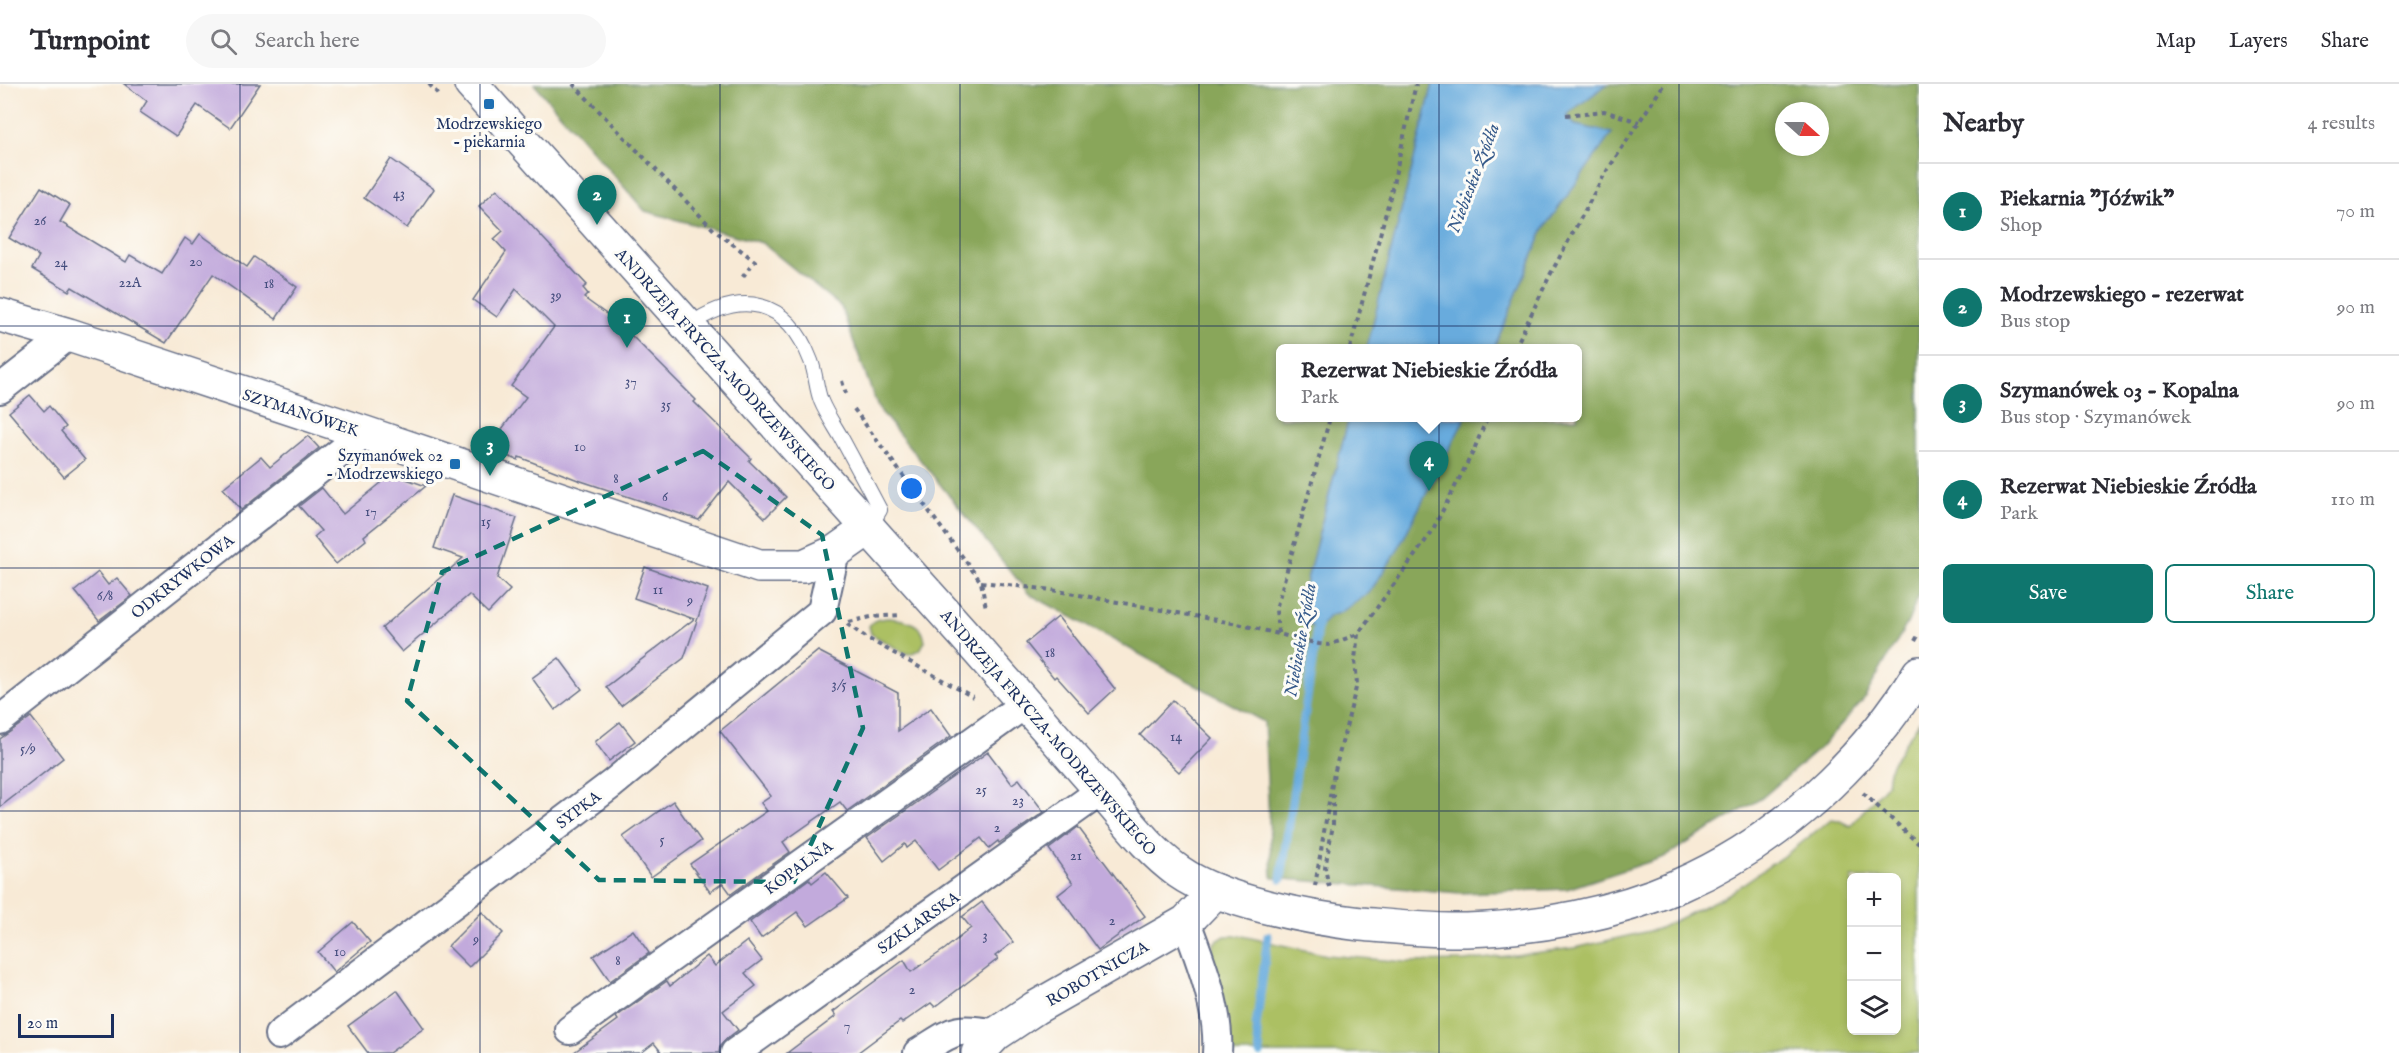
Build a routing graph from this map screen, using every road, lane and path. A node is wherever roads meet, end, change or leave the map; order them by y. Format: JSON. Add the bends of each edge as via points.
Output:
{"nodes":[{"id":1,"x":429,"y":84,"type":"edge"},
{"id":2,"x":573,"y":84,"type":"edge"},
{"id":3,"x":1416,"y":84,"type":"edge"},
{"id":4,"x":1664,"y":84,"type":"edge"},
{"id":5,"x":458,"y":93,"type":"edge"},
{"id":6,"x":1566,"y":115,"type":"dead end"},
{"id":7,"x":1639,"y":122,"type":"junction"},
{"id":8,"x":750,"y":280,"type":"dead end"},
{"id":9,"x":0,"y":315,"type":"edge"},
{"id":10,"x":688,"y":327,"type":"junction"},
{"id":11,"x":69,"y":335,"type":"junction"},
{"id":12,"x":1351,"y":344,"type":"edge"},
{"id":13,"x":1517,"y":344,"type":"edge"},
{"id":14,"x":839,"y":372,"type":"dead end"},
{"id":15,"x":0,"y":389,"type":"edge"},
{"id":16,"x":1329,"y":422,"type":"edge"},
{"id":17,"x":1484,"y":422,"type":"edge"},
{"id":18,"x":365,"y":433,"type":"junction"},
{"id":19,"x":869,"y":528,"type":"junction"},
{"id":20,"x":835,"y":552,"type":"junction"},
{"id":21,"x":822,"y":611,"type":"junction"},
{"id":22,"x":1278,"y":633,"type":"junction"},
{"id":23,"x":1358,"y":634,"type":"junction"},
{"id":24,"x":1919,"y":634,"type":"edge"},
{"id":25,"x":1915,"y":661,"type":"edge"},
{"id":26,"x":1017,"y":710,"type":"junction"},
{"id":27,"x":0,"y":720,"type":"edge"},
{"id":28,"x":1840,"y":772,"type":"junction"},
{"id":29,"x":1333,"y":778,"type":"junction"},
{"id":30,"x":1101,"y":790,"type":"junction"},
{"id":31,"x":1919,"y":844,"type":"edge"},
{"id":32,"x":1316,"y":873,"type":"dead end"},
{"id":33,"x":1329,"y":889,"type":"dead end"},
{"id":34,"x":1216,"y":891,"type":"junction"},
{"id":35,"x":1186,"y":922,"type":"junction"},
{"id":36,"x":570,"y":1030,"type":"dead end"},
{"id":37,"x":279,"y":1035,"type":"dead end"},
{"id":38,"x":987,"y":1044,"type":"edge"},
{"id":39,"x":735,"y":1053,"type":"edge"},
{"id":40,"x":918,"y":1053,"type":"edge"},
{"id":41,"x":1217,"y":1053,"type":"edge"}],
"edges":[{"from":1,"to":5,"type":"path"},
{"from":2,"to":8,"type":"path","via":[[714,230],[755,261],[741,279]]},
{"from":3,"to":12,"type":"path"},
{"from":4,"to":7,"type":"path"},
{"from":5,"to":10,"type":"street","name":"ANDRZEJA FRYCZA-MODRZEWSKIEGO"},
{"from":6,"to":7,"type":"path","via":[[1604,111]]},
{"from":7,"to":13,"type":"path","via":[[1603,177]]},
{"from":9,"to":11,"type":"street","name":"SZYMANÓWEK"},
{"from":10,"to":19,"type":"street","name":"ANDRZEJA FRYCZA-MODRZEWSKIEGO"},
{"from":10,"to":19,"type":"lane","via":[[729,304],[756,303],[789,323],[811,361],[820,400],[880,510]]},
{"from":11,"to":15,"type":"street"},
{"from":11,"to":18,"type":"street","name":"SZYMANÓWEK"},
{"from":14,"to":22,"type":"path","via":[[849,402],[981,582],[1052,590]]},
{"from":16,"to":22,"type":"path","via":[[1276,609]]},
{"from":17,"to":23,"type":"path","via":[[1431,533]]},
{"from":18,"to":20,"type":"street","name":"SZYMANÓWEK","via":[[759,566],[804,566]]},
{"from":18,"to":27,"type":"street","name":"ODKRYWKOWA"},
{"from":19,"to":20,"type":"street","name":"SZYMANÓWEK"},
{"from":19,"to":26,"type":"street","name":"ANDRZEJA FRYCZA-MODRZEWSKIEGO"},
{"from":20,"to":21,"type":"street"},
{"from":21,"to":26,"type":"path"},
{"from":21,"to":37,"type":"street","name":"SYPKA","via":[[612,784]]},
{"from":22,"to":23,"type":"path","via":[[1329,645]]},
{"from":23,"to":29,"type":"path","via":[[1357,684]]},
{"from":24,"to":25,"type":"path"},
{"from":25,"to":28,"type":"street","name":"ANDRZEJA FRYCZA-MODRZEWSKIEGO","via":[[1894,711]]},
{"from":26,"to":30,"type":"street","name":"ANDRZEJA FRYCZA-MODRZEWSKIEGO"},
{"from":26,"to":36,"type":"street","name":"KOPALNA"},
{"from":28,"to":31,"type":"path"},
{"from":28,"to":34,"type":"street","name":"ANDRZEJA FRYCZA-MODRZEWSKIEGO","via":[[1779,825],[1711,869],[1647,898],[1572,918],[1463,930],[1387,926],[1297,913]]},
{"from":29,"to":32,"type":"path"},
{"from":29,"to":33,"type":"path","via":[[1333,825],[1325,868]]},
{"from":30,"to":34,"type":"street","name":"ANDRZEJA FRYCZA-MODRZEWSKIEGO","via":[[1156,854],[1183,875]]},
{"from":30,"to":39,"type":"street","name":"SZKLARSKA"},
{"from":34,"to":35,"type":"street","name":"ROBOTNICZA"},
{"from":35,"to":38,"type":"street","name":"ROBOTNICZA","via":[[1035,1008]]},
{"from":35,"to":41,"type":"street","via":[[1215,1022]]},
{"from":38,"to":40,"type":"street","via":[[970,1030],[955,1030]]}]}
